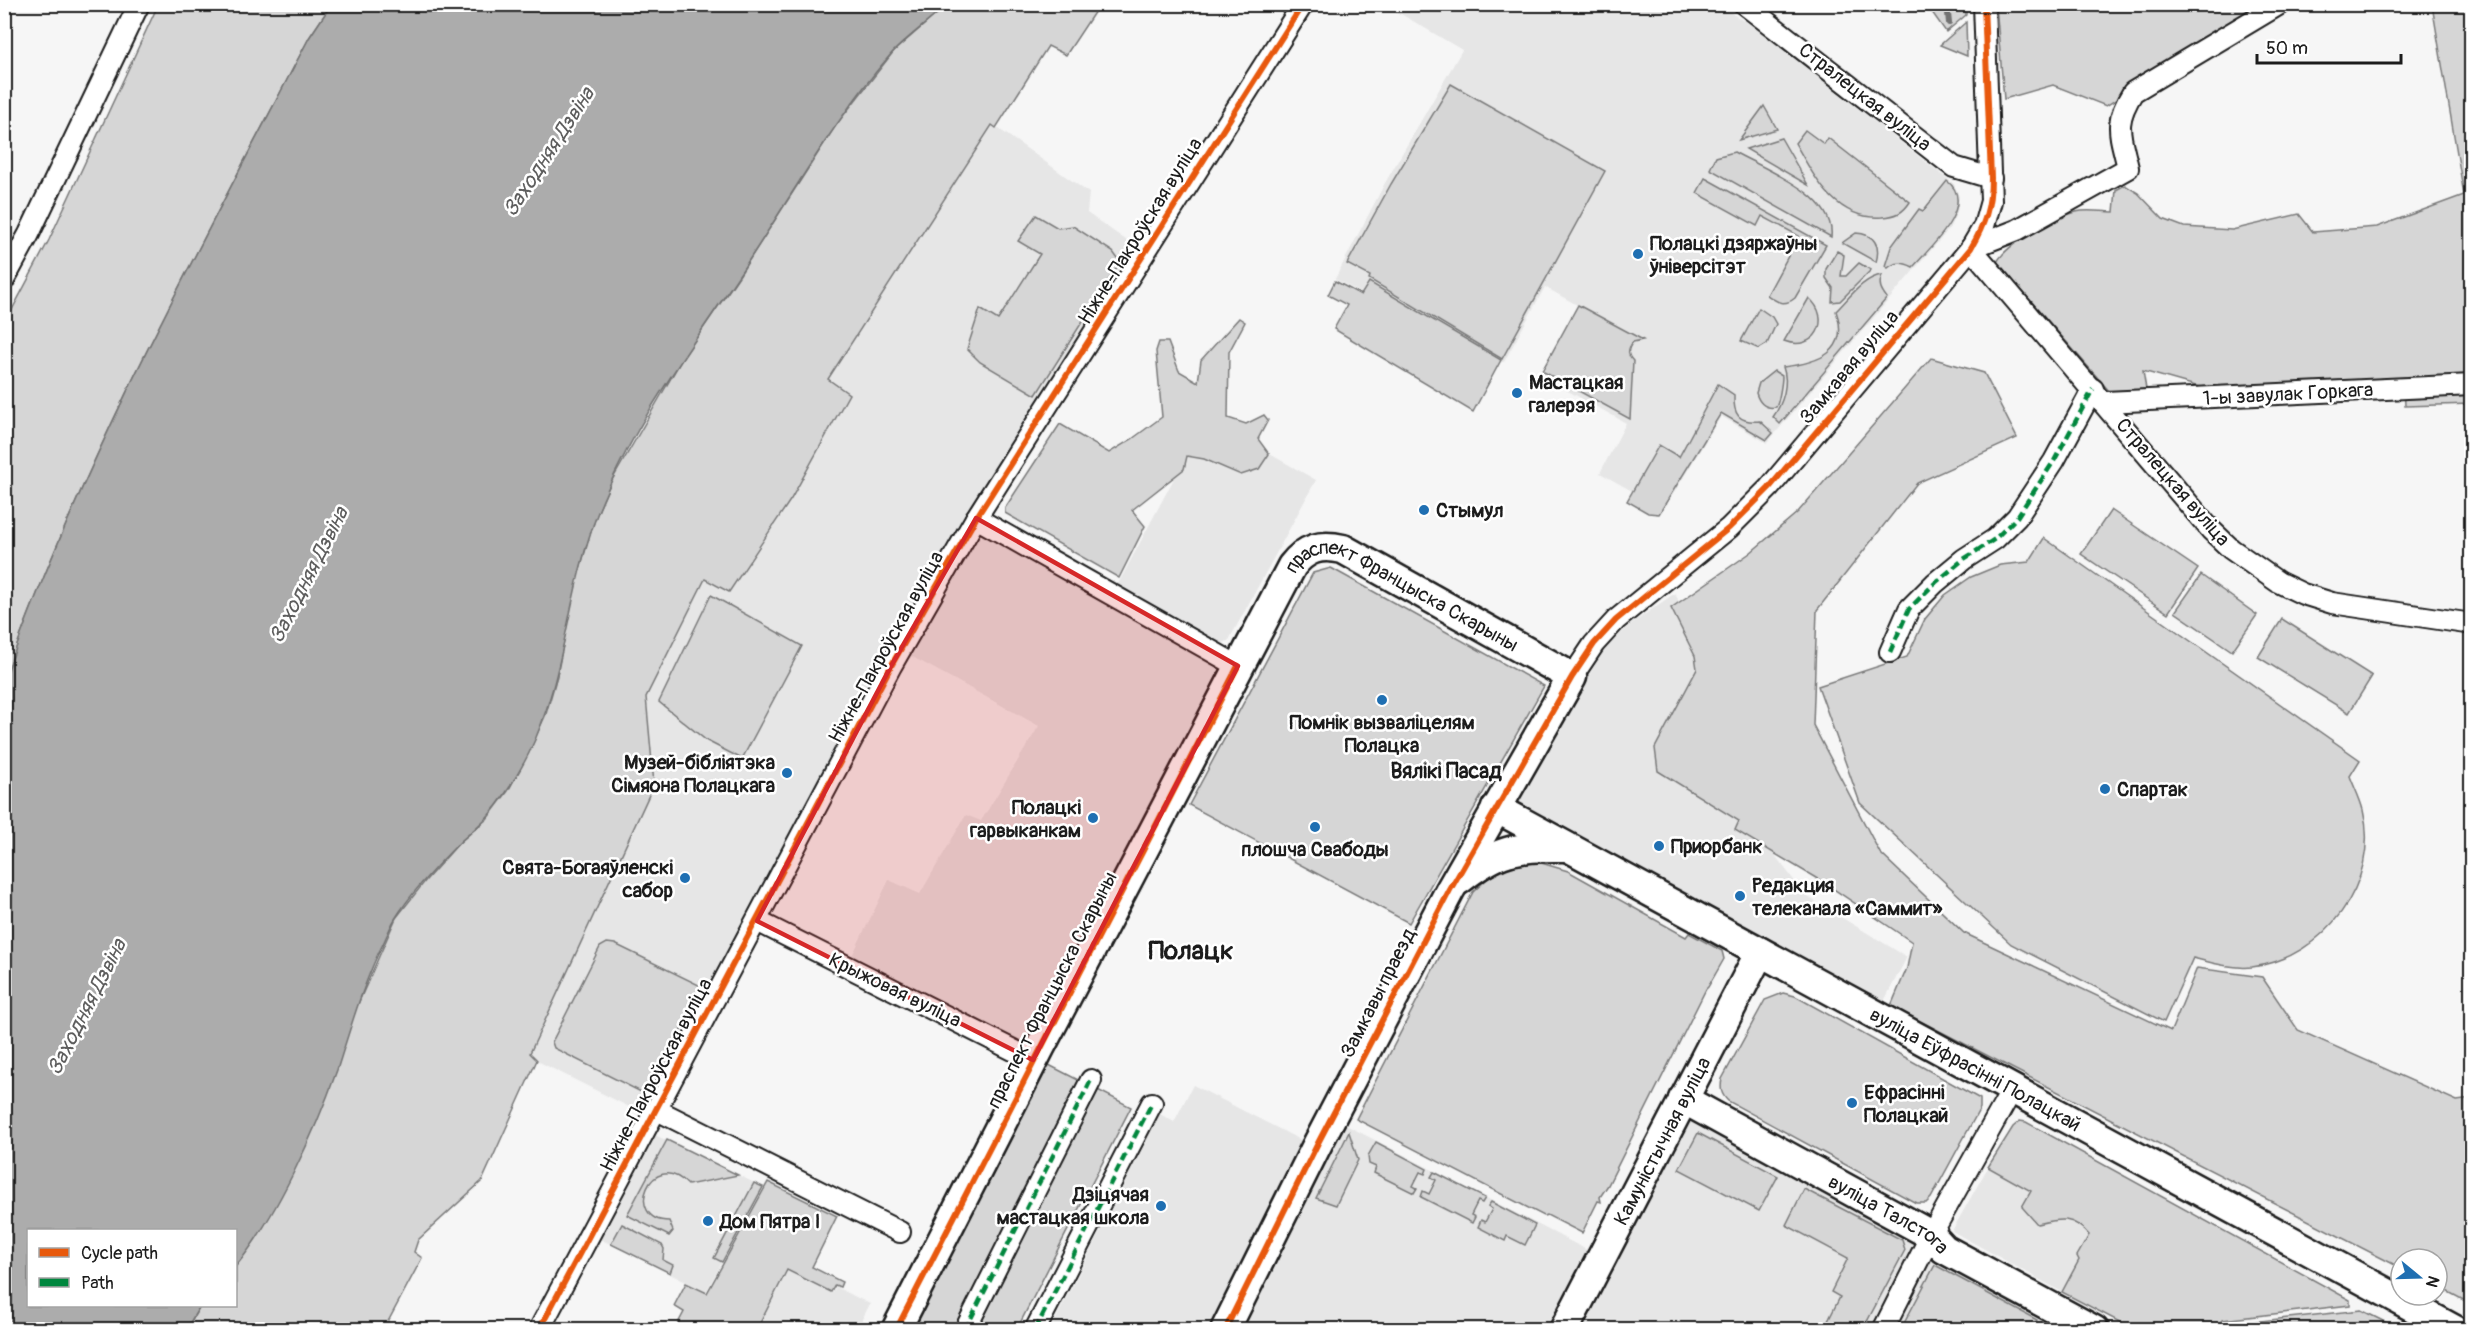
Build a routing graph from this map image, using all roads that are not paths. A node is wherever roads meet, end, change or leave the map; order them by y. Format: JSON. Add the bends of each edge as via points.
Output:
{"nodes":[{"id":1,"x":139,"y":4,"type":"edge"},
{"id":2,"x":1303,"y":4,"type":"edge"},
{"id":3,"x":1744,"y":4,"type":"edge"},
{"id":4,"x":1983,"y":4,"type":"edge"},
{"id":5,"x":2280,"y":4,"type":"edge"},
{"id":6,"x":1991,"y":178,"type":"junction"},
{"id":7,"x":1971,"y":248,"type":"junction"},
{"id":8,"x":4,"y":280,"type":"edge"},
{"id":9,"x":2472,"y":385,"type":"edge"},
{"id":10,"x":2099,"y":396,"type":"junction"},
{"id":11,"x":976,"y":518,"type":"junction"},
{"id":12,"x":2472,"y":624,"type":"edge"},
{"id":13,"x":1890,"y":652,"type":"dead end"},
{"id":14,"x":1238,"y":666,"type":"junction"},
{"id":15,"x":1572,"y":677,"type":"junction"},
{"id":16,"x":1496,"y":808,"type":"junction"},
{"id":17,"x":1568,"y":848,"type":"junction"},
{"id":18,"x":1453,"y":885,"type":"junction"},
{"id":19,"x":757,"y":921,"type":"junction"},
{"id":20,"x":1760,"y":952,"type":"junction"},
{"id":21,"x":1034,"y":1060,"type":"junction"},
{"id":22,"x":1091,"y":1080,"type":"dead end"},
{"id":23,"x":2012,"y":1090,"type":"junction"},
{"id":24,"x":1683,"y":1099,"type":"junction"},
{"id":25,"x":1152,"y":1103,"type":"dead end"},
{"id":26,"x":657,"y":1110,"type":"junction"},
{"id":27,"x":900,"y":1232,"type":"dead end"},
{"id":28,"x":1931,"y":1235,"type":"junction"},
{"id":29,"x":539,"y":1329,"type":"edge"},
{"id":30,"x":896,"y":1329,"type":"edge"},
{"id":31,"x":965,"y":1329,"type":"edge"},
{"id":32,"x":1035,"y":1329,"type":"edge"},
{"id":33,"x":1225,"y":1329,"type":"edge"},
{"id":34,"x":1564,"y":1329,"type":"edge"},
{"id":35,"x":1882,"y":1329,"type":"edge"},
{"id":36,"x":2094,"y":1329,"type":"edge"},
{"id":37,"x":2456,"y":1329,"type":"edge"}],
"edges":[{"from":1,"to":8,"type":"street"},
{"from":2,"to":11,"type":"street","name":"Ніжне-Пакроўская вуліца"},
{"from":3,"to":6,"type":"street","name":"Стралецкая вуліца","via":[[1954,167]]},
{"from":4,"to":6,"type":"street","name":"Замкавая вуліца"},
{"from":5,"to":7,"type":"street","via":[[2133,92],[2122,110],[2119,126],[2128,168],[2017,230]]},
{"from":6,"to":7,"type":"street","name":"Замкавая вуліца","via":[[1991,201]]},
{"from":7,"to":10,"type":"street","name":"Стралецкая вуліца"},
{"from":7,"to":15,"type":"street","name":"Замкавая вуліца","via":[[1769,488],[1729,528],[1616,620]]},
{"from":9,"to":10,"type":"street","name":"1-ы завулак Горкага"},
{"from":10,"to":12,"type":"street","name":"Стралецкая вуліца","via":[[2211,530],[2278,582],[2332,603]]},
{"from":10,"to":13,"type":"street","via":[[2017,517],[1909,609]]},
{"from":11,"to":14,"type":"street"},
{"from":11,"to":19,"type":"street","name":"Ніжне-Пакроўская вуліца","via":[[891,666]]},
{"from":14,"to":15,"type":"street","name":"праспект Францыска Скарыны","via":[[1301,554],[1328,546],[1343,549]]},
{"from":14,"to":21,"type":"street","name":"праспект Францыска Скарыны"},
{"from":15,"to":16,"type":"street","name":"Замкавы праезд"},
{"from":16,"to":17,"type":"street","name":"вуліца Еўфрасінні Полацкай"},
{"from":16,"to":18,"type":"street","name":"Замкавы праезд"},
{"from":17,"to":18,"type":"street","via":[[1535,846],[1509,850],[1482,862]]},
{"from":17,"to":20,"type":"street","name":"вуліца Еўфрасінні Полацкай"},
{"from":18,"to":33,"type":"street","name":"Замкавы праезд"},
{"from":19,"to":21,"type":"street","name":"Крыжовая вуліца"},
{"from":19,"to":26,"type":"street","name":"Ніжне-Пакроўская вуліца"},
{"from":20,"to":23,"type":"street","name":"вуліца Еўфрасінні Полацкай"},
{"from":20,"to":24,"type":"street","name":"Камуністычная вуліца"},
{"from":21,"to":30,"type":"street","name":"праспект Францыска Скарыны"},
{"from":22,"to":31,"type":"street"},
{"from":23,"to":28,"type":"street"},
{"from":23,"to":37,"type":"street","name":"вуліца Еўфрасінні Полацкай"},
{"from":24,"to":28,"type":"street","name":"вуліца Талстога"},
{"from":24,"to":34,"type":"street","name":"Камуністычная вуліца"},
{"from":25,"to":32,"type":"street"},
{"from":26,"to":27,"type":"street"},
{"from":26,"to":29,"type":"street","name":"Ніжне-Пакроўская вуліца"},
{"from":28,"to":35,"type":"street"},
{"from":28,"to":36,"type":"street","name":"вуліца Талстога","via":[[1944,1249]]}]}
